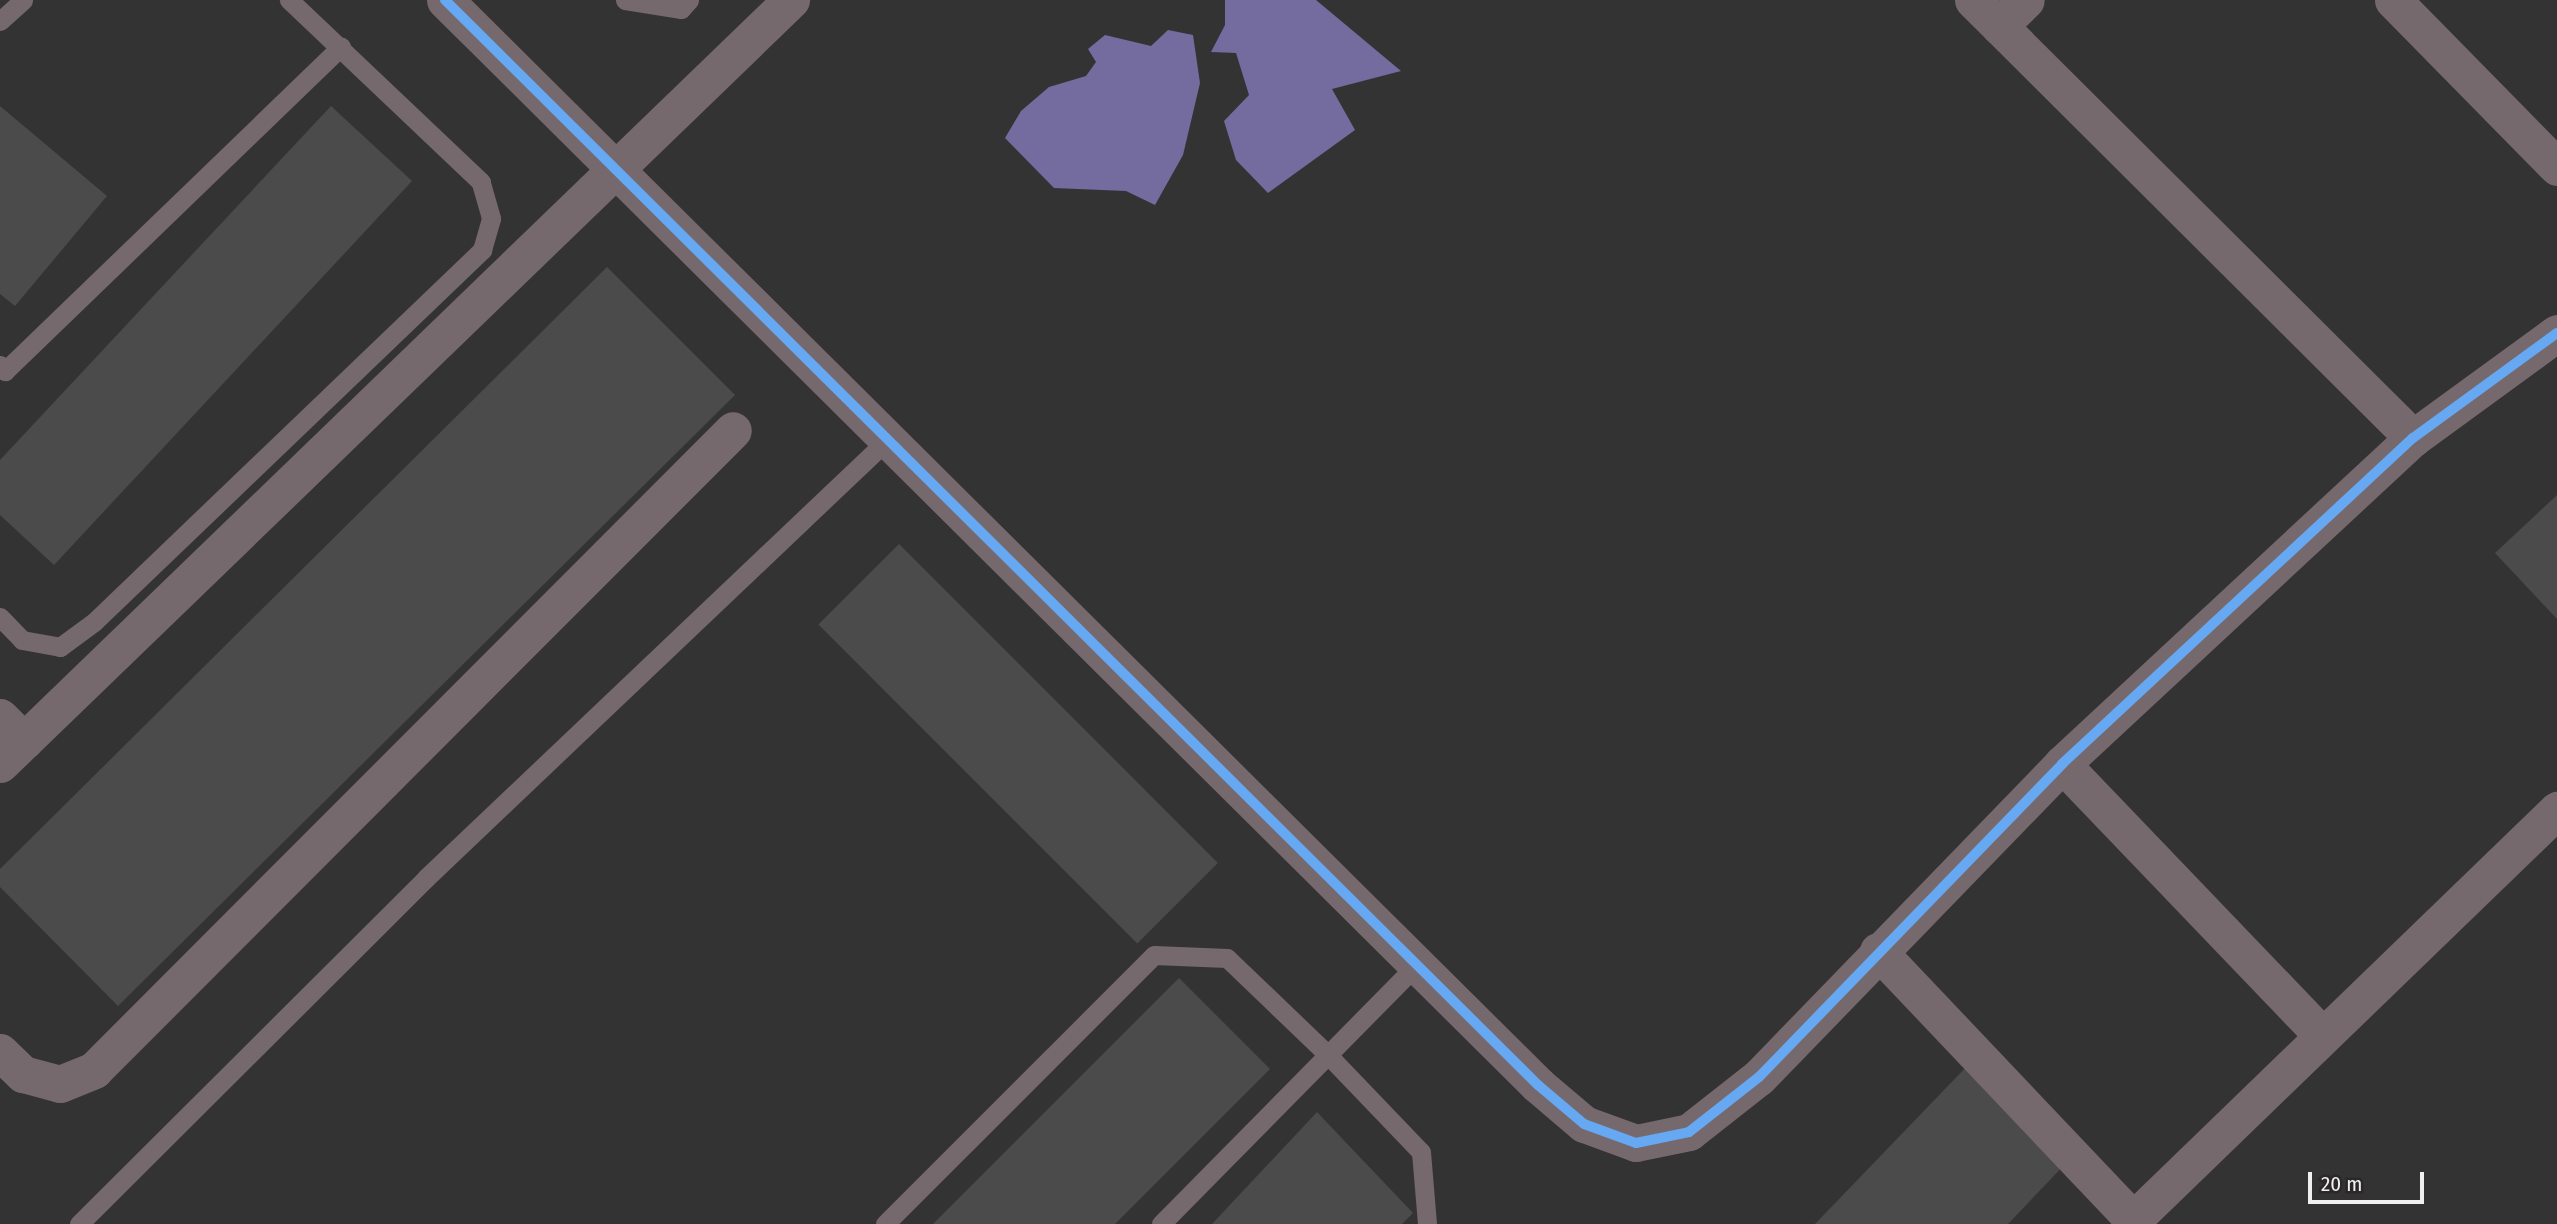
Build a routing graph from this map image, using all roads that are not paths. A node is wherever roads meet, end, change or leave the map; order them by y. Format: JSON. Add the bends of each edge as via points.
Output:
{"nodes":[{"id":1,"x":23,"y":0,"type":"edge"},
{"id":2,"x":289,"y":0,"type":"edge"},
{"id":3,"x":445,"y":0,"type":"edge"},
{"id":4,"x":625,"y":0,"type":"edge"},
{"id":5,"x":689,"y":0,"type":"edge"},
{"id":6,"x":791,"y":0,"type":"edge"},
{"id":7,"x":1973,"y":0,"type":"edge"},
{"id":8,"x":2026,"y":0,"type":"edge"},
{"id":9,"x":2393,"y":0,"type":"edge"},
{"id":10,"x":0,"y":21,"type":"edge"},
{"id":11,"x":1999,"y":26,"type":"junction"},
{"id":12,"x":341,"y":47,"type":"junction"},
{"id":13,"x":2557,"y":167,"type":"edge"},
{"id":14,"x":614,"y":169,"type":"junction"},
{"id":15,"x":2557,"y":333,"type":"edge"},
{"id":16,"x":0,"y":365,"type":"edge"},
{"id":17,"x":733,"y":430,"type":"dead end"},
{"id":18,"x":2413,"y":438,"type":"junction"},
{"id":19,"x":885,"y":442,"type":"junction"},
{"id":20,"x":0,"y":617,"type":"edge"},
{"id":21,"x":8,"y":741,"type":"edge"},
{"id":22,"x":2062,"y":764,"type":"junction"},
{"id":23,"x":2557,"y":810,"type":"edge"},
{"id":24,"x":1878,"y":951,"type":"junction"},
{"id":25,"x":1416,"y":965,"type":"junction"},
{"id":26,"x":2322,"y":1035,"type":"junction"},
{"id":27,"x":0,"y":1052,"type":"edge"},
{"id":28,"x":1328,"y":1055,"type":"junction"},
{"id":29,"x":2135,"y":1222,"type":"edge"},
{"id":30,"x":79,"y":1224,"type":"edge"},
{"id":31,"x":885,"y":1224,"type":"edge"},
{"id":32,"x":1161,"y":1224,"type":"edge"},
{"id":33,"x":1427,"y":1224,"type":"edge"}],
"edges":[{"from":1,"to":10,"type":"lane"},
{"from":2,"to":12,"type":"lane"},
{"from":3,"to":14,"type":"street"},
{"from":4,"to":5,"type":"lane","via":[[681,9]]},
{"from":6,"to":14,"type":"street"},
{"from":7,"to":11,"type":"street"},
{"from":8,"to":11,"type":"street"},
{"from":9,"to":13,"type":"street"},
{"from":11,"to":18,"type":"street"},
{"from":12,"to":16,"type":"lane","via":[[5,371]]},
{"from":12,"to":20,"type":"lane","via":[[481,181],[491,218],[482,250],[94,622],[60,648],[22,640]]},
{"from":14,"to":19,"type":"street"},
{"from":14,"to":21,"type":"street"},
{"from":15,"to":18,"type":"street"},
{"from":17,"to":27,"type":"street","via":[[94,1070],[60,1084],[23,1074]]},
{"from":18,"to":22,"type":"street"},
{"from":19,"to":25,"type":"street"},
{"from":19,"to":30,"type":"lane","via":[[426,878]]},
{"from":22,"to":24,"type":"street"},
{"from":22,"to":26,"type":"street"},
{"from":23,"to":26,"type":"street"},
{"from":24,"to":25,"type":"street","via":[[1759,1077],[1689,1132],[1636,1143],[1584,1124]]},
{"from":24,"to":29,"type":"street"},
{"from":25,"to":28,"type":"lane"},
{"from":26,"to":29,"type":"street"},
{"from":28,"to":31,"type":"lane","via":[[1227,958],[1154,955]]},
{"from":28,"to":32,"type":"lane"},
{"from":28,"to":33,"type":"lane","via":[[1420,1152]]}]}
